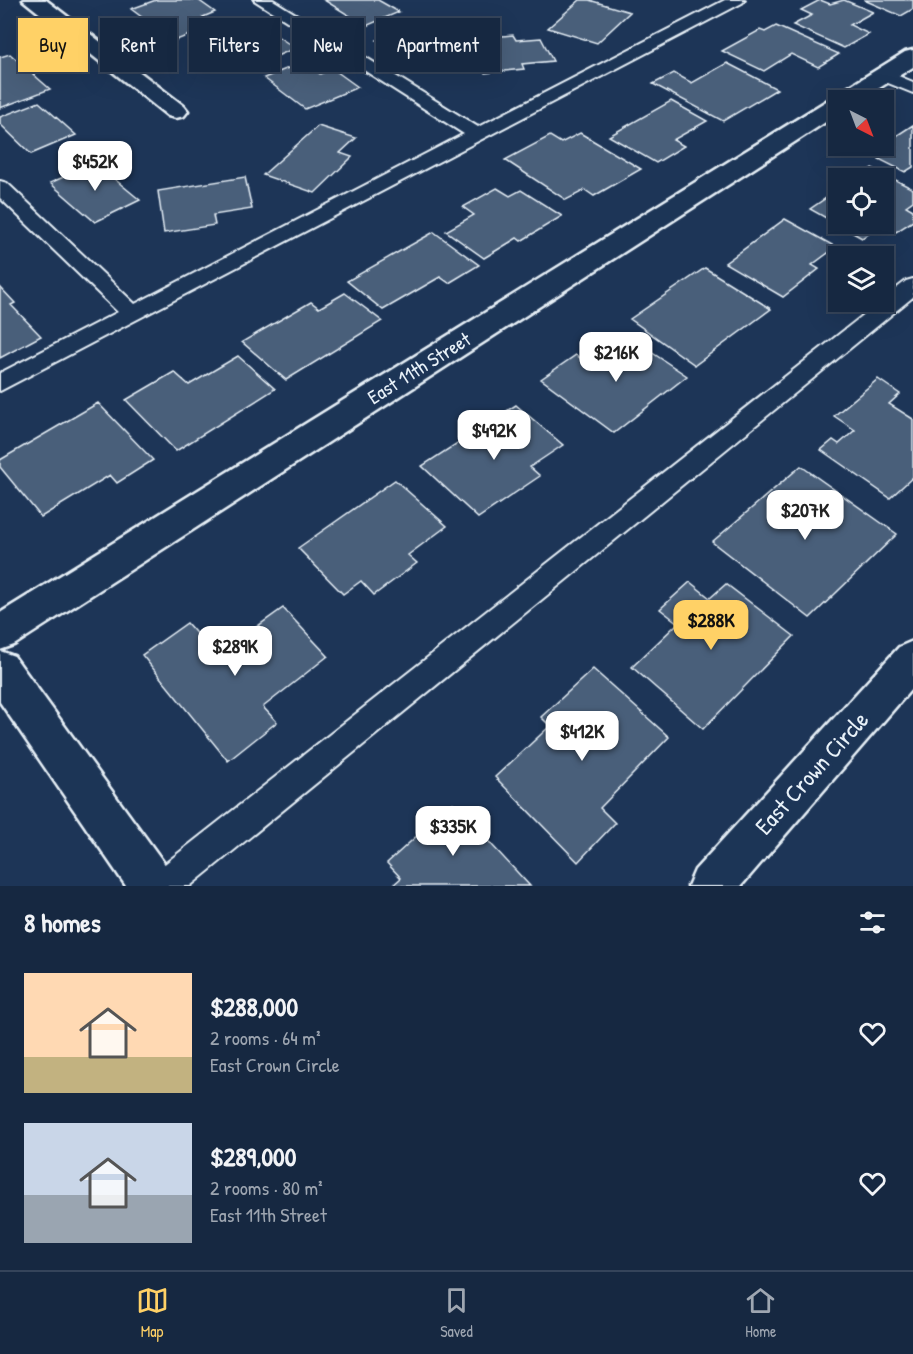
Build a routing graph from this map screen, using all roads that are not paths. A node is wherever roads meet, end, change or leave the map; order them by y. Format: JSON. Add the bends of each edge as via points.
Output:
{"nodes":[{"id":1,"x":33,"y":0,"type":"edge"},
{"id":2,"x":262,"y":0,"type":"edge"},
{"id":3,"x":731,"y":1,"type":"edge"},
{"id":4,"x":913,"y":57,"type":"edge"},
{"id":5,"x":884,"y":75,"type":"junction"},
{"id":6,"x":913,"y":88,"type":"edge"},
{"id":7,"x":860,"y":90,"type":"edge"},
{"id":8,"x":828,"y":110,"type":"edge"},
{"id":9,"x":176,"y":111,"type":"dead end"},
{"id":10,"x":478,"y":135,"type":"junction"},
{"id":11,"x":0,"y":187,"type":"edge"},
{"id":12,"x":913,"y":286,"type":"edge"},
{"id":13,"x":133,"y":314,"type":"junction"},
{"id":14,"x":0,"y":383,"type":"edge"},
{"id":15,"x":0,"y":633,"type":"edge"},
{"id":16,"x":913,"y":659,"type":"edge"},
{"id":17,"x":0,"y":669,"type":"edge"},
{"id":18,"x":153,"y":886,"type":"edge"},
{"id":19,"x":165,"y":886,"type":"edge"},
{"id":20,"x":711,"y":886,"type":"edge"}],
"edges":[{"from":1,"to":9,"type":"street"},
{"from":2,"to":10,"type":"lane"},
{"from":3,"to":10,"type":"lane"},
{"from":4,"to":5,"type":"street"},
{"from":5,"to":6,"type":"lane"},
{"from":5,"to":7,"type":"street"},
{"from":8,"to":15,"type":"street","name":"East 11th Street"},
{"from":10,"to":13,"type":"lane"},
{"from":11,"to":13,"type":"lane"},
{"from":12,"to":19,"type":"lane"},
{"from":13,"to":14,"type":"lane"},
{"from":16,"to":20,"type":"street","name":"East Crown Circle"},
{"from":17,"to":18,"type":"street"}]}
